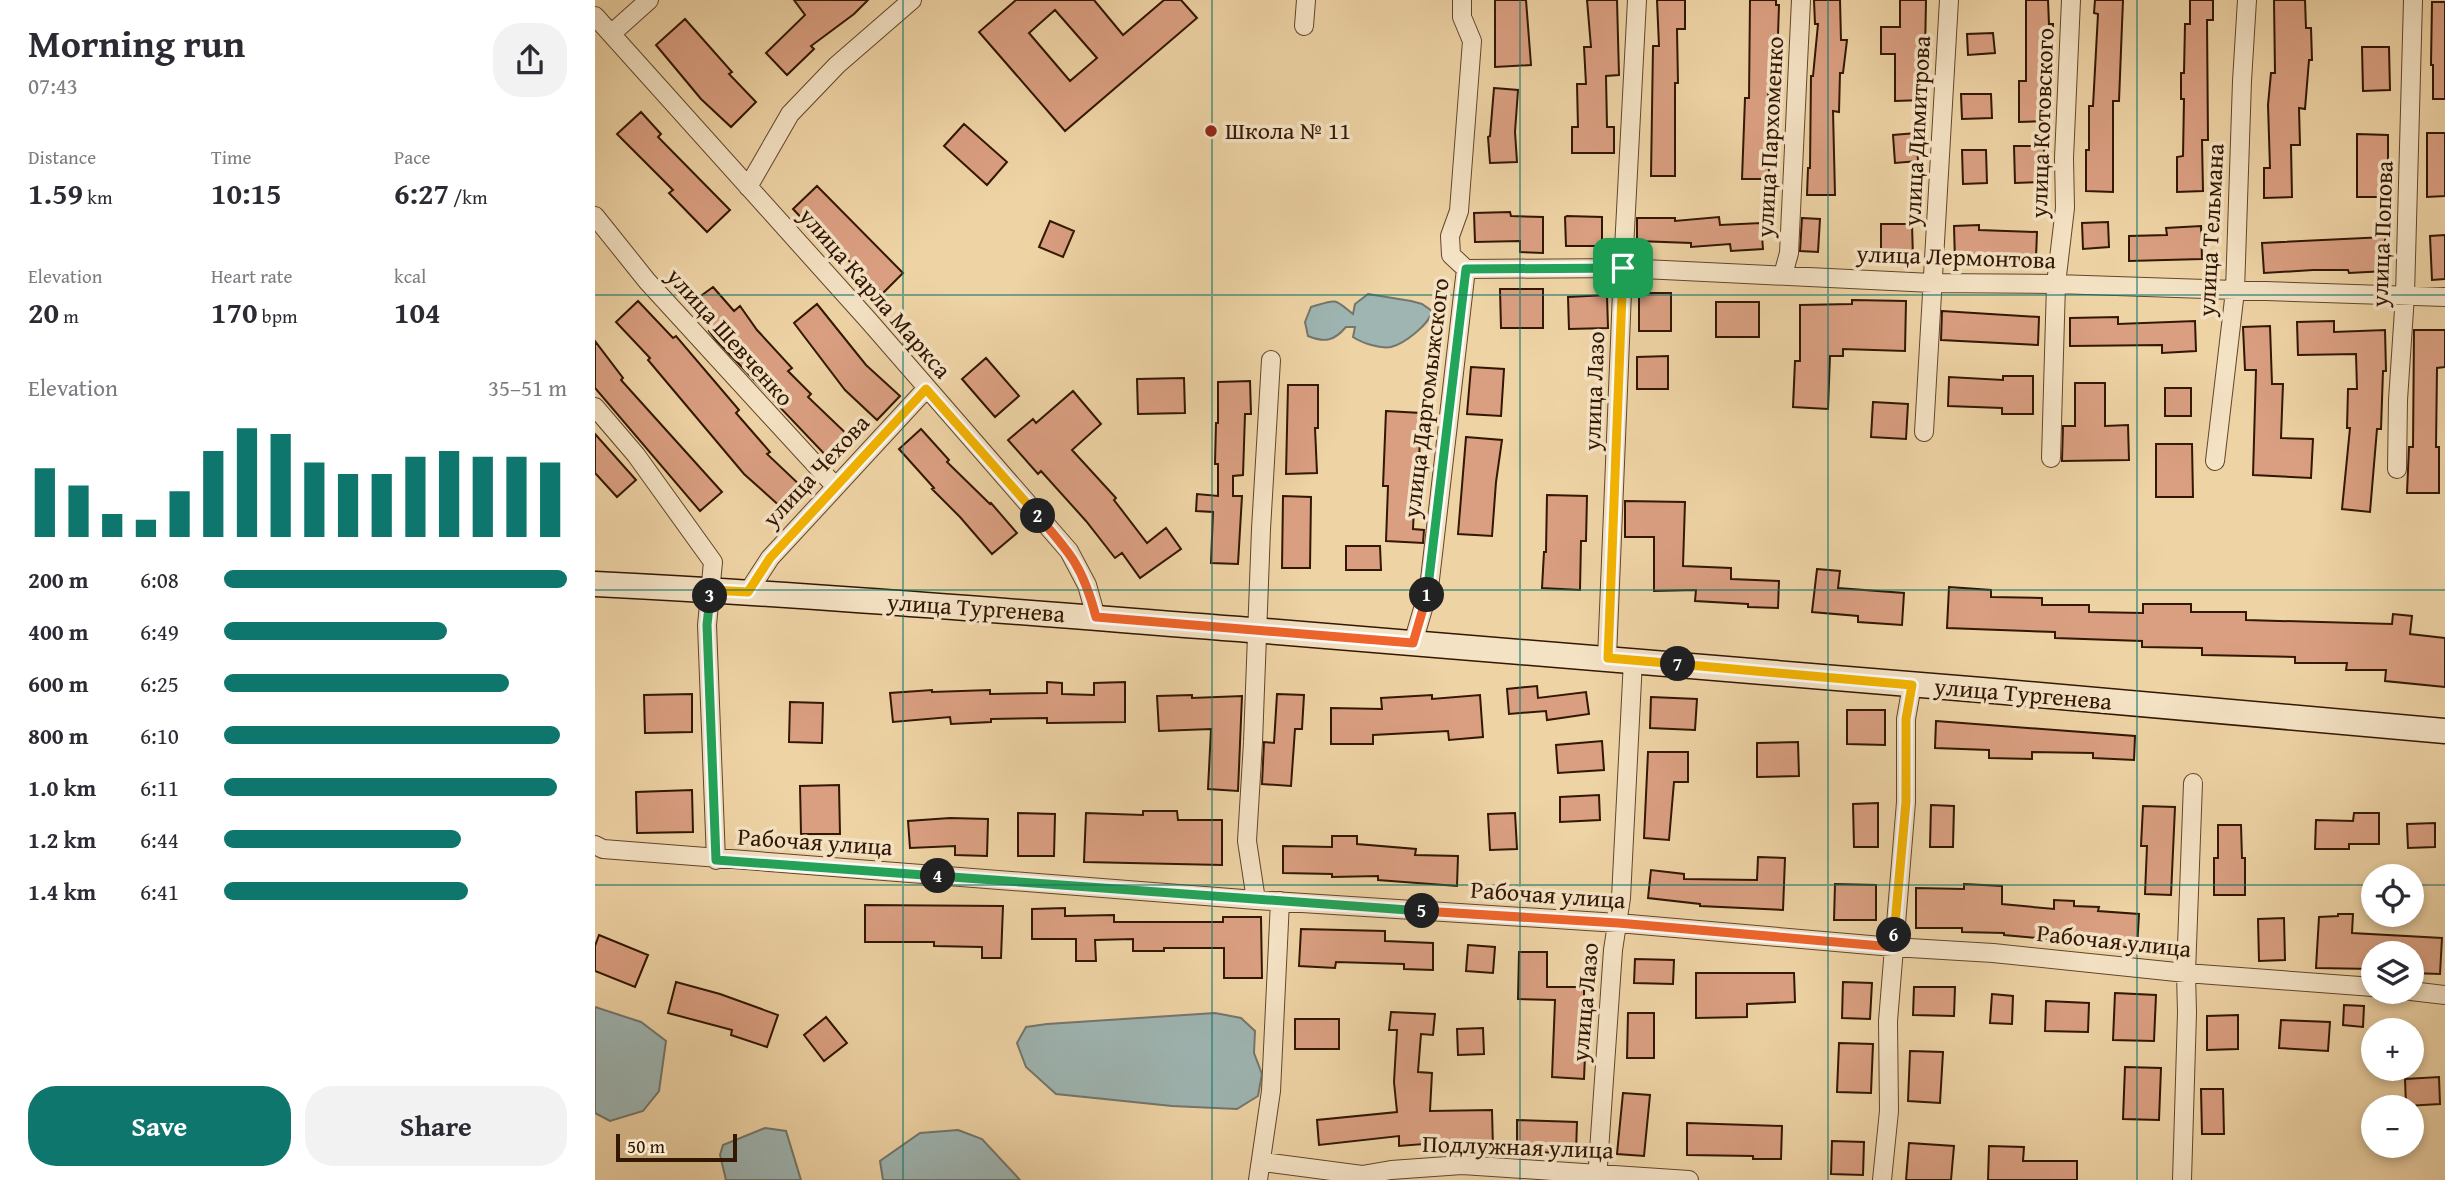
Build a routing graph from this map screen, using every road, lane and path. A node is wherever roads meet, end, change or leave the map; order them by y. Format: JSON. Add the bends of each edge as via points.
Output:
{"nodes":[{"id":1,"x":649,"y":0,"type":"edge"},
{"id":2,"x":912,"y":0,"type":"edge"},
{"id":3,"x":1306,"y":0,"type":"edge"},
{"id":4,"x":1462,"y":0,"type":"edge"},
{"id":5,"x":1637,"y":0,"type":"edge"},
{"id":6,"x":1801,"y":0,"type":"edge"},
{"id":7,"x":1949,"y":0,"type":"edge"},
{"id":8,"x":2071,"y":0,"type":"edge"},
{"id":9,"x":2247,"y":0,"type":"edge"},
{"id":10,"x":2413,"y":0,"type":"edge"},
{"id":11,"x":595,"y":16,"type":"edge"},
{"id":12,"x":1304,"y":26,"type":"dead end"},
{"id":13,"x":611,"y":34,"type":"junction"},
{"id":14,"x":748,"y":187,"type":"junction"},
{"id":15,"x":595,"y":216,"type":"edge"},
{"id":16,"x":1623,"y":268,"type":"junction"},
{"id":17,"x":1466,"y":269,"type":"junction"},
{"id":18,"x":1783,"y":275,"type":"junction"},
{"id":19,"x":1932,"y":283,"type":"junction"},
{"id":20,"x":2056,"y":284,"type":"junction"},
{"id":21,"x":2235,"y":291,"type":"junction"},
{"id":22,"x":2405,"y":295,"type":"junction"},
{"id":23,"x":2445,"y":297,"type":"edge"},
{"id":24,"x":1271,"y":360,"type":"dead end"},
{"id":25,"x":926,"y":389,"type":"junction"},
{"id":26,"x":595,"y":407,"type":"edge"},
{"id":27,"x":1923,"y":432,"type":"dead end"},
{"id":28,"x":2051,"y":458,"type":"dead end"},
{"id":29,"x":2215,"y":461,"type":"dead end"},
{"id":30,"x":2396,"y":469,"type":"dead end"},
{"id":31,"x":835,"y":486,"type":"junction"},
{"id":32,"x":595,"y":584,"type":"edge"},
{"id":33,"x":711,"y":590,"type":"junction"},
{"id":34,"x":748,"y":592,"type":"junction"},
{"id":35,"x":1096,"y":617,"type":"junction"},
{"id":36,"x":1258,"y":631,"type":"junction"},
{"id":37,"x":1413,"y":643,"type":"junction"},
{"id":38,"x":1608,"y":658,"type":"junction"},
{"id":39,"x":1633,"y":660,"type":"junction"},
{"id":40,"x":1912,"y":685,"type":"junction"},
{"id":41,"x":2445,"y":730,"type":"edge"},
{"id":42,"x":2193,"y":783,"type":"dead end"},
{"id":43,"x":595,"y":845,"type":"edge"},
{"id":44,"x":716,"y":860,"type":"junction"},
{"id":45,"x":1256,"y":900,"type":"junction"},
{"id":46,"x":1280,"y":901,"type":"junction"},
{"id":47,"x":1618,"y":923,"type":"junction"},
{"id":48,"x":1893,"y":947,"type":"junction"},
{"id":49,"x":2186,"y":973,"type":"junction"},
{"id":50,"x":2361,"y":985,"type":"edge"},
{"id":51,"x":2424,"y":993,"type":"edge"},
{"id":52,"x":2445,"y":995,"type":"edge"},
{"id":53,"x":1262,"y":1162,"type":"junction"},
{"id":54,"x":1597,"y":1176,"type":"edge"},
{"id":55,"x":1258,"y":1180,"type":"edge"},
{"id":56,"x":1689,"y":1180,"type":"edge"},
{"id":57,"x":1882,"y":1180,"type":"edge"},
{"id":58,"x":2182,"y":1180,"type":"edge"}],
"edges":[{"from":1,"to":13,"type":"street"},
{"from":2,"to":14,"type":"street","via":[[837,65],[790,114]]},
{"from":3,"to":12,"type":"street"},
{"from":4,"to":17,"type":"street","name":"улица Даргомыжского","via":[[1462,17],[1472,41],[1459,211],[1450,236],[1451,256]]},
{"from":5,"to":16,"type":"street","name":"улица Лазо"},
{"from":6,"to":18,"type":"street","name":"улица Пархоменко","via":[[1789,253]]},
{"from":7,"to":19,"type":"street","name":"улица Димитрова"},
{"from":8,"to":20,"type":"street","name":"улица Котовского","via":[[2065,208]]},
{"from":9,"to":21,"type":"street","name":"улица Тельмана"},
{"from":10,"to":22,"type":"street","name":"улица Попова"},
{"from":11,"to":13,"type":"street","name":"улица Карла Маркса"},
{"from":13,"to":14,"type":"street","name":"улица Карла Маркса"},
{"from":14,"to":25,"type":"street","name":"улица Карла Маркса"},
{"from":15,"to":31,"type":"street","name":"улица Шевченко","via":[[647,281]]},
{"from":16,"to":17,"type":"street","name":"улица Лермонтова"},
{"from":16,"to":18,"type":"street","name":"улица Лермонтова"},
{"from":16,"to":38,"type":"street","name":"улица Лазо"},
{"from":17,"to":37,"type":"street","name":"улица Даргомыжского","via":[[1429,588]]},
{"from":18,"to":19,"type":"street","name":"улица Лермонтова"},
{"from":19,"to":20,"type":"street","name":"улица Лермонтова"},
{"from":19,"to":27,"type":"street","name":"улица Димитрова"},
{"from":20,"to":21,"type":"street","name":"улица Лермонтова"},
{"from":20,"to":28,"type":"street","name":"улица Котовского"},
{"from":21,"to":22,"type":"street","name":"улица Лермонтова"},
{"from":21,"to":29,"type":"street","name":"улица Тельмана"},
{"from":22,"to":23,"type":"street","name":"улица Лермонтова"},
{"from":22,"to":30,"type":"street","name":"улица Попова"},
{"from":24,"to":36,"type":"street"},
{"from":25,"to":31,"type":"street","name":"улица Чехова"},
{"from":25,"to":35,"type":"street","name":"улица Карла Маркса","via":[[1069,551],[1087,585]]},
{"from":26,"to":33,"type":"street","via":[[636,455],[713,562]]},
{"from":31,"to":34,"type":"street","name":"улица Чехова","via":[[770,558]]},
{"from":32,"to":33,"type":"street","name":"улица Тургенева"},
{"from":33,"to":34,"type":"street","name":"улица Тургенева"},
{"from":33,"to":44,"type":"street","via":[[707,625]]},
{"from":34,"to":35,"type":"street","name":"улица Тургенева"},
{"from":35,"to":36,"type":"street","name":"улица Тургенева"},
{"from":36,"to":37,"type":"street","name":"улица Тургенева"},
{"from":36,"to":45,"type":"street","via":[[1247,841]]},
{"from":37,"to":38,"type":"street","name":"улица Тургенева"},
{"from":38,"to":39,"type":"street","name":"улица Тургенева"},
{"from":39,"to":40,"type":"street","name":"улица Тургенева"},
{"from":39,"to":47,"type":"street","name":"улица Лазо"},
{"from":40,"to":41,"type":"street","name":"улица Тургенева"},
{"from":40,"to":48,"type":"street","via":[[1906,719],[1906,802]]},
{"from":42,"to":49,"type":"street"},
{"from":43,"to":44,"type":"street","name":"Рабочая улица"},
{"from":44,"to":45,"type":"street","name":"Рабочая улица"},
{"from":45,"to":46,"type":"street","name":"Рабочая улица"},
{"from":46,"to":47,"type":"street","name":"Рабочая улица"},
{"from":46,"to":53,"type":"street","via":[[1271,1091]]},
{"from":47,"to":48,"type":"street","name":"Рабочая улица"},
{"from":47,"to":54,"type":"street","name":"улица Лазо"},
{"from":48,"to":49,"type":"street","name":"Рабочая улица"},
{"from":48,"to":57,"type":"street","via":[[1889,1111]]},
{"from":49,"to":50,"type":"street","name":"Рабочая улица"},
{"from":49,"to":58,"type":"street"},
{"from":51,"to":52,"type":"street"},
{"from":53,"to":54,"type":"street","name":"Подлужная улица","via":[[1362,1175],[1462,1165]]},
{"from":53,"to":55,"type":"street"},
{"from":54,"to":56,"type":"street","name":"Подлужная улица"}]}
